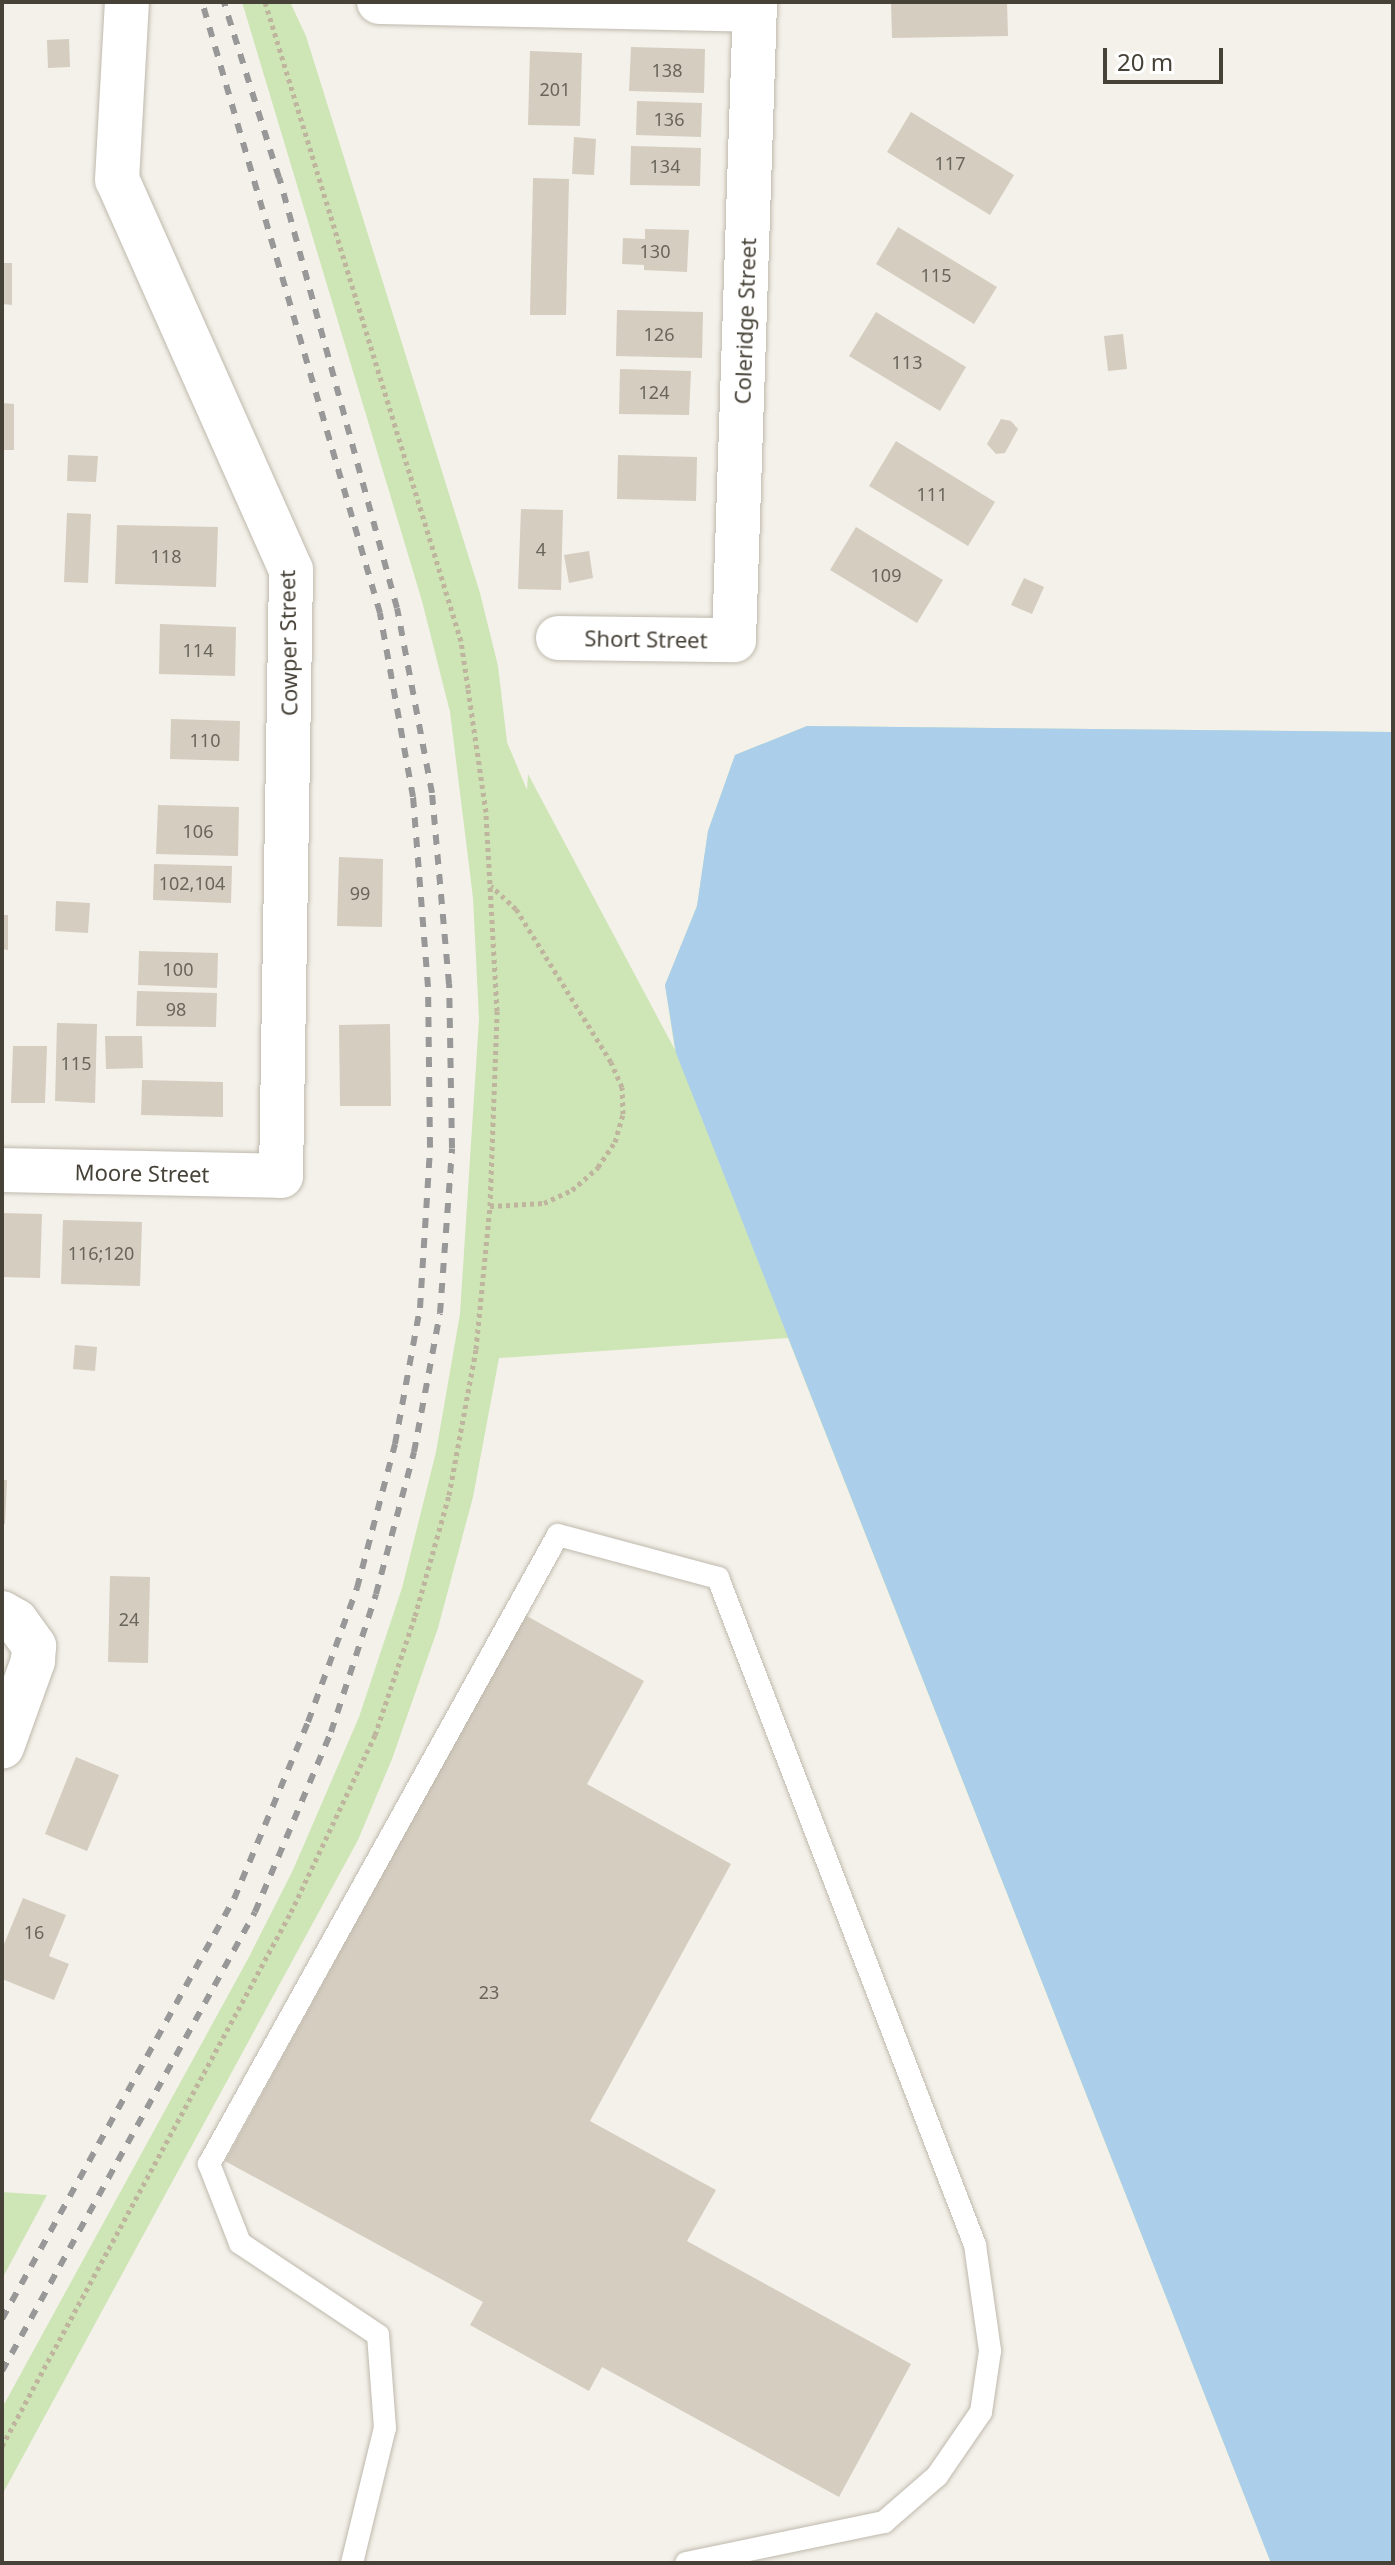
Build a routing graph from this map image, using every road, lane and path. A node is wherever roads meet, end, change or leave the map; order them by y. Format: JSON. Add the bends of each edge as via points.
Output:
{"nodes":[{"id":1,"x":127,"y":2,"type":"edge"},
{"id":2,"x":265,"y":2,"type":"edge"},
{"id":3,"x":379,"y":2,"type":"edge"},
{"id":4,"x":755,"y":6,"type":"edge"},
{"id":5,"x":558,"y":638,"type":"dead end"},
{"id":6,"x":734,"y":640,"type":"joint"},
{"id":7,"x":491,"y":886,"type":"junction"},
{"id":8,"x":2,"y":1170,"type":"edge"},
{"id":9,"x":281,"y":1176,"type":"joint"},
{"id":10,"x":490,"y":1206,"type":"junction"},
{"id":11,"x":2,"y":1613,"type":"edge"},
{"id":12,"x":2,"y":1747,"type":"edge"},
{"id":13,"x":2,"y":2446,"type":"edge"},
{"id":14,"x":352,"y":2563,"type":"edge"},
{"id":15,"x":686,"y":2563,"type":"edge"}],
"edges":[{"from":1,"to":9,"type":"street","name":"Cowper Street","via":[[117,180],[291,570]]},
{"from":2,"to":7,"type":"path","via":[[461,641],[486,812]]},
{"from":3,"to":4,"type":"street"},
{"from":4,"to":6,"type":"street","name":"Coleridge Street"},
{"from":5,"to":6,"type":"street","name":"Short Street"},
{"from":7,"to":10,"type":"path","via":[[497,1011]]},
{"from":7,"to":10,"type":"path","via":[[516,909],[611,1062],[622,1087],[623,1114],[615,1142],[598,1167],[572,1190],[544,1203]]},
{"from":8,"to":9,"type":"street","name":"Moore Street"},
{"from":10,"to":13,"type":"path","via":[[476,1349],[449,1495],[375,1735],[291,1912]]},
{"from":11,"to":12,"type":"street","via":[[16,1621],[34,1646]]},
{"from":14,"to":15,"type":"lane","via":[[385,2428],[378,2335],[240,2243],[209,2164],[558,1535],[718,1578],[975,2245],[990,2351],[981,2412],[937,2476],[884,2522]]}]}
